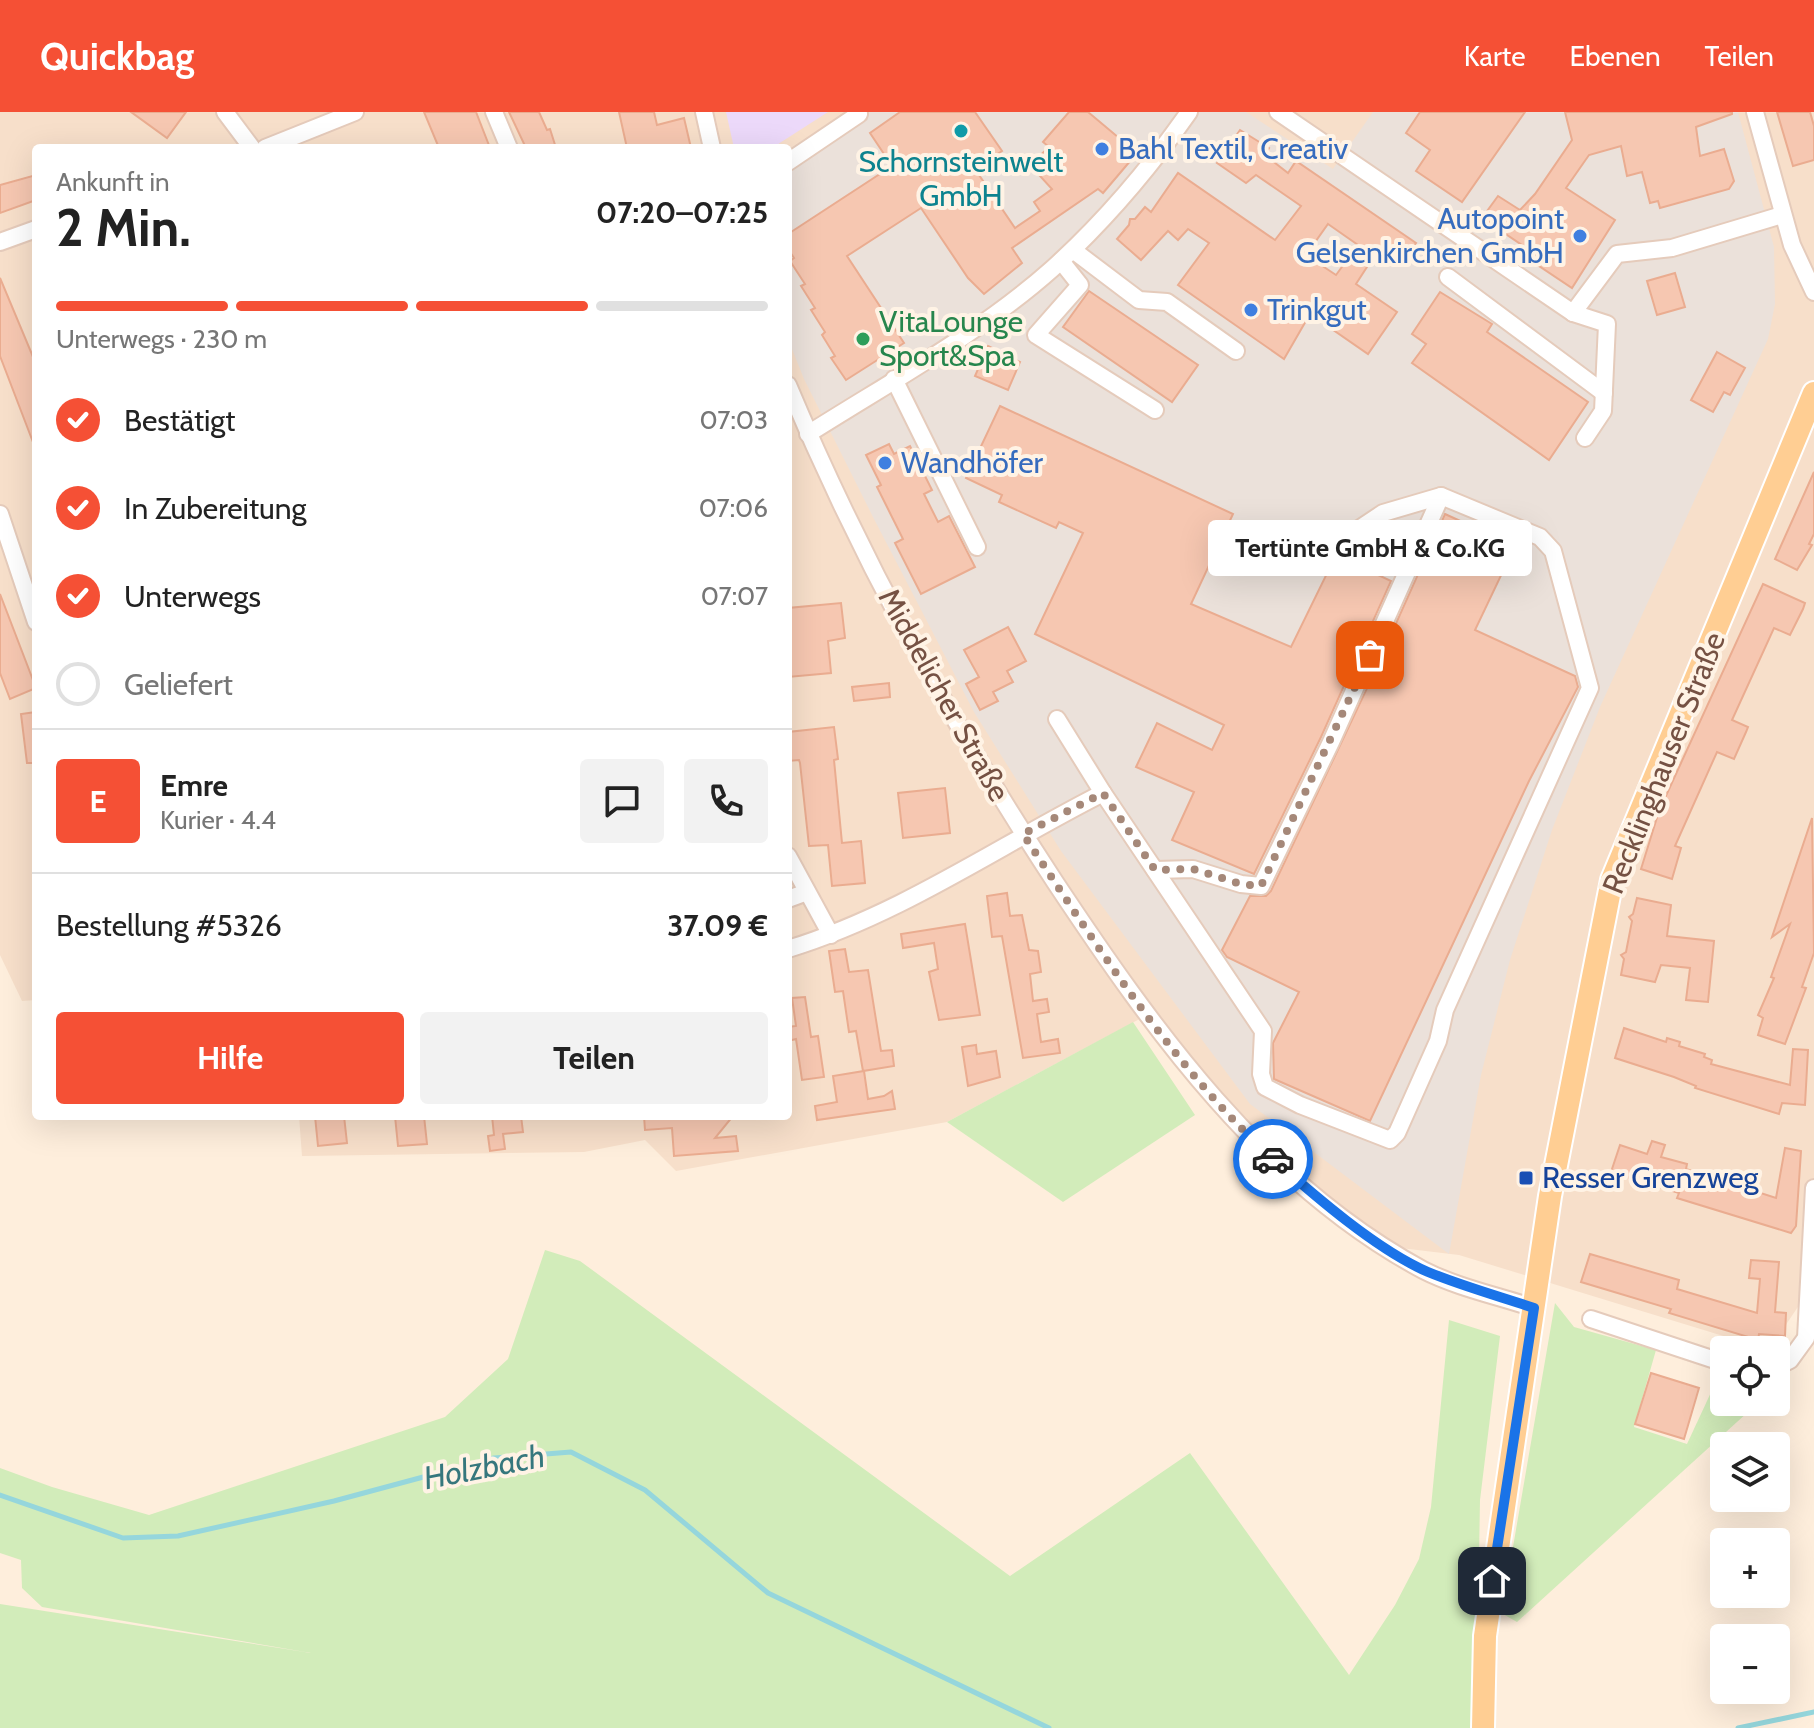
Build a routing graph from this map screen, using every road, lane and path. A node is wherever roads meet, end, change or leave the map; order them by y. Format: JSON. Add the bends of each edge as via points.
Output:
{"nodes":[{"id":1,"x":225,"y":112,"type":"edge"},
{"id":2,"x":355,"y":112,"type":"edge"},
{"id":3,"x":494,"y":112,"type":"edge"},
{"id":4,"x":704,"y":112,"type":"edge"},
{"id":5,"x":1189,"y":112,"type":"edge"},
{"id":6,"x":1278,"y":112,"type":"edge"},
{"id":7,"x":1755,"y":112,"type":"edge"},
{"id":8,"x":859,"y":114,"type":"dead end"},
{"id":9,"x":249,"y":144,"type":"edge"},
{"id":10,"x":275,"y":144,"type":"edge"},
{"id":11,"x":507,"y":144,"type":"edge"},
{"id":12,"x":711,"y":144,"type":"edge"},
{"id":13,"x":792,"y":159,"type":"edge"},
{"id":14,"x":1782,"y":215,"type":"junction"},
{"id":15,"x":32,"y":230,"type":"edge"},
{"id":16,"x":0,"y":242,"type":"edge"},
{"id":17,"x":1792,"y":245,"type":"junction"},
{"id":18,"x":1067,"y":255,"type":"junction"},
{"id":19,"x":1814,"y":256,"type":"edge"},
{"id":20,"x":1448,"y":277,"type":"dead end"},
{"id":21,"x":1814,"y":292,"type":"edge"},
{"id":22,"x":1573,"y":313,"type":"junction"},
{"id":23,"x":1236,"y":351,"type":"dead end"},
{"id":24,"x":894,"y":379,"type":"junction"},
{"id":25,"x":1604,"y":393,"type":"junction"},
{"id":26,"x":1814,"y":393,"type":"edge"},
{"id":27,"x":792,"y":395,"type":"edge"},
{"id":28,"x":1155,"y":410,"type":"dead end"},
{"id":29,"x":808,"y":434,"type":"junction"},
{"id":30,"x":1585,"y":438,"type":"dead end"},
{"id":31,"x":1441,"y":496,"type":"junction"},
{"id":32,"x":0,"y":514,"type":"edge"},
{"id":33,"x":1338,"y":543,"type":"dead end"},
{"id":34,"x":977,"y":547,"type":"dead end"},
{"id":35,"x":32,"y":609,"type":"edge"},
{"id":36,"x":1057,"y":719,"type":"dead end"},
{"id":37,"x":1103,"y":793,"type":"junction"},
{"id":38,"x":1023,"y":834,"type":"junction"},
{"id":39,"x":792,"y":864,"type":"edge"},
{"id":40,"x":1155,"y":870,"type":"junction"},
{"id":41,"x":807,"y":892,"type":"junction"},
{"id":42,"x":792,"y":898,"type":"edge"},
{"id":43,"x":831,"y":935,"type":"junction"},
{"id":44,"x":792,"y":948,"type":"edge"},
{"id":45,"x":1814,"y":1188,"type":"edge"},
{"id":46,"x":1534,"y":1308,"type":"junction"},
{"id":47,"x":1591,"y":1319,"type":"dead end"},
{"id":48,"x":1710,"y":1358,"type":"edge"},
{"id":49,"x":1790,"y":1360,"type":"edge"},
{"id":50,"x":1483,"y":1728,"type":"edge"}],
"edges":[{"from":1,"to":9,"type":"street"},
{"from":2,"to":10,"type":"street"},
{"from":3,"to":11,"type":"street"},
{"from":4,"to":12,"type":"street"},
{"from":5,"to":18,"type":"street","via":[[1117,203]]},
{"from":6,"to":22,"type":"street"},
{"from":7,"to":14,"type":"street"},
{"from":8,"to":13,"type":"street"},
{"from":14,"to":17,"type":"street"},
{"from":14,"to":22,"type":"street","via":[[1672,248],[1617,254]]},
{"from":15,"to":16,"type":"street"},
{"from":17,"to":19,"type":"street"},
{"from":17,"to":21,"type":"street"},
{"from":18,"to":23,"type":"street","via":[[1139,300],[1167,302]]},
{"from":18,"to":24,"type":"street","via":[[999,311]]},
{"from":18,"to":28,"type":"street","via":[[1080,285],[1036,335]]},
{"from":20,"to":25,"type":"street"},
{"from":22,"to":25,"type":"street","via":[[1607,324]]},
{"from":24,"to":29,"type":"street"},
{"from":24,"to":34,"type":"street"},
{"from":25,"to":30,"type":"street","via":[[1603,411]]},
{"from":26,"to":46,"type":"main road","name":"Recklinghauser Straße","via":[[1612,880],[1576,1052]]},
{"from":27,"to":29,"type":"street","name":"Middelicher Straße"},
{"from":29,"to":38,"type":"street","name":"Middelicher Straße","via":[[950,713]]},
{"from":31,"to":33,"type":"street","via":[[1383,513]]},
{"from":31,"to":40,"type":"street","via":[[1261,886],[1193,869]]},
{"from":31,"to":40,"type":"street","via":[[1540,537],[1553,551],[1590,688],[1445,1010],[1438,1041],[1409,1107],[1390,1140],[1265,1087],[1263,1031]]},
{"from":32,"to":35,"type":"street"},
{"from":36,"to":37,"type":"street"},
{"from":37,"to":38,"type":"street"},
{"from":37,"to":40,"type":"street"},
{"from":38,"to":43,"type":"street","via":[[926,892]]},
{"from":38,"to":46,"type":"street","name":"Middelicher Straße","via":[[1147,1015],[1196,1080],[1250,1137],[1308,1190],[1384,1246],[1426,1271]]},
{"from":39,"to":41,"type":"street"},
{"from":41,"to":42,"type":"street"},
{"from":41,"to":43,"type":"street"},
{"from":43,"to":44,"type":"street"},
{"from":45,"to":49,"type":"street","via":[[1806,1338]]},
{"from":46,"to":50,"type":"main road","name":"Recklinghauser Straße","via":[[1485,1636]]},
{"from":47,"to":48,"type":"street"}]}
